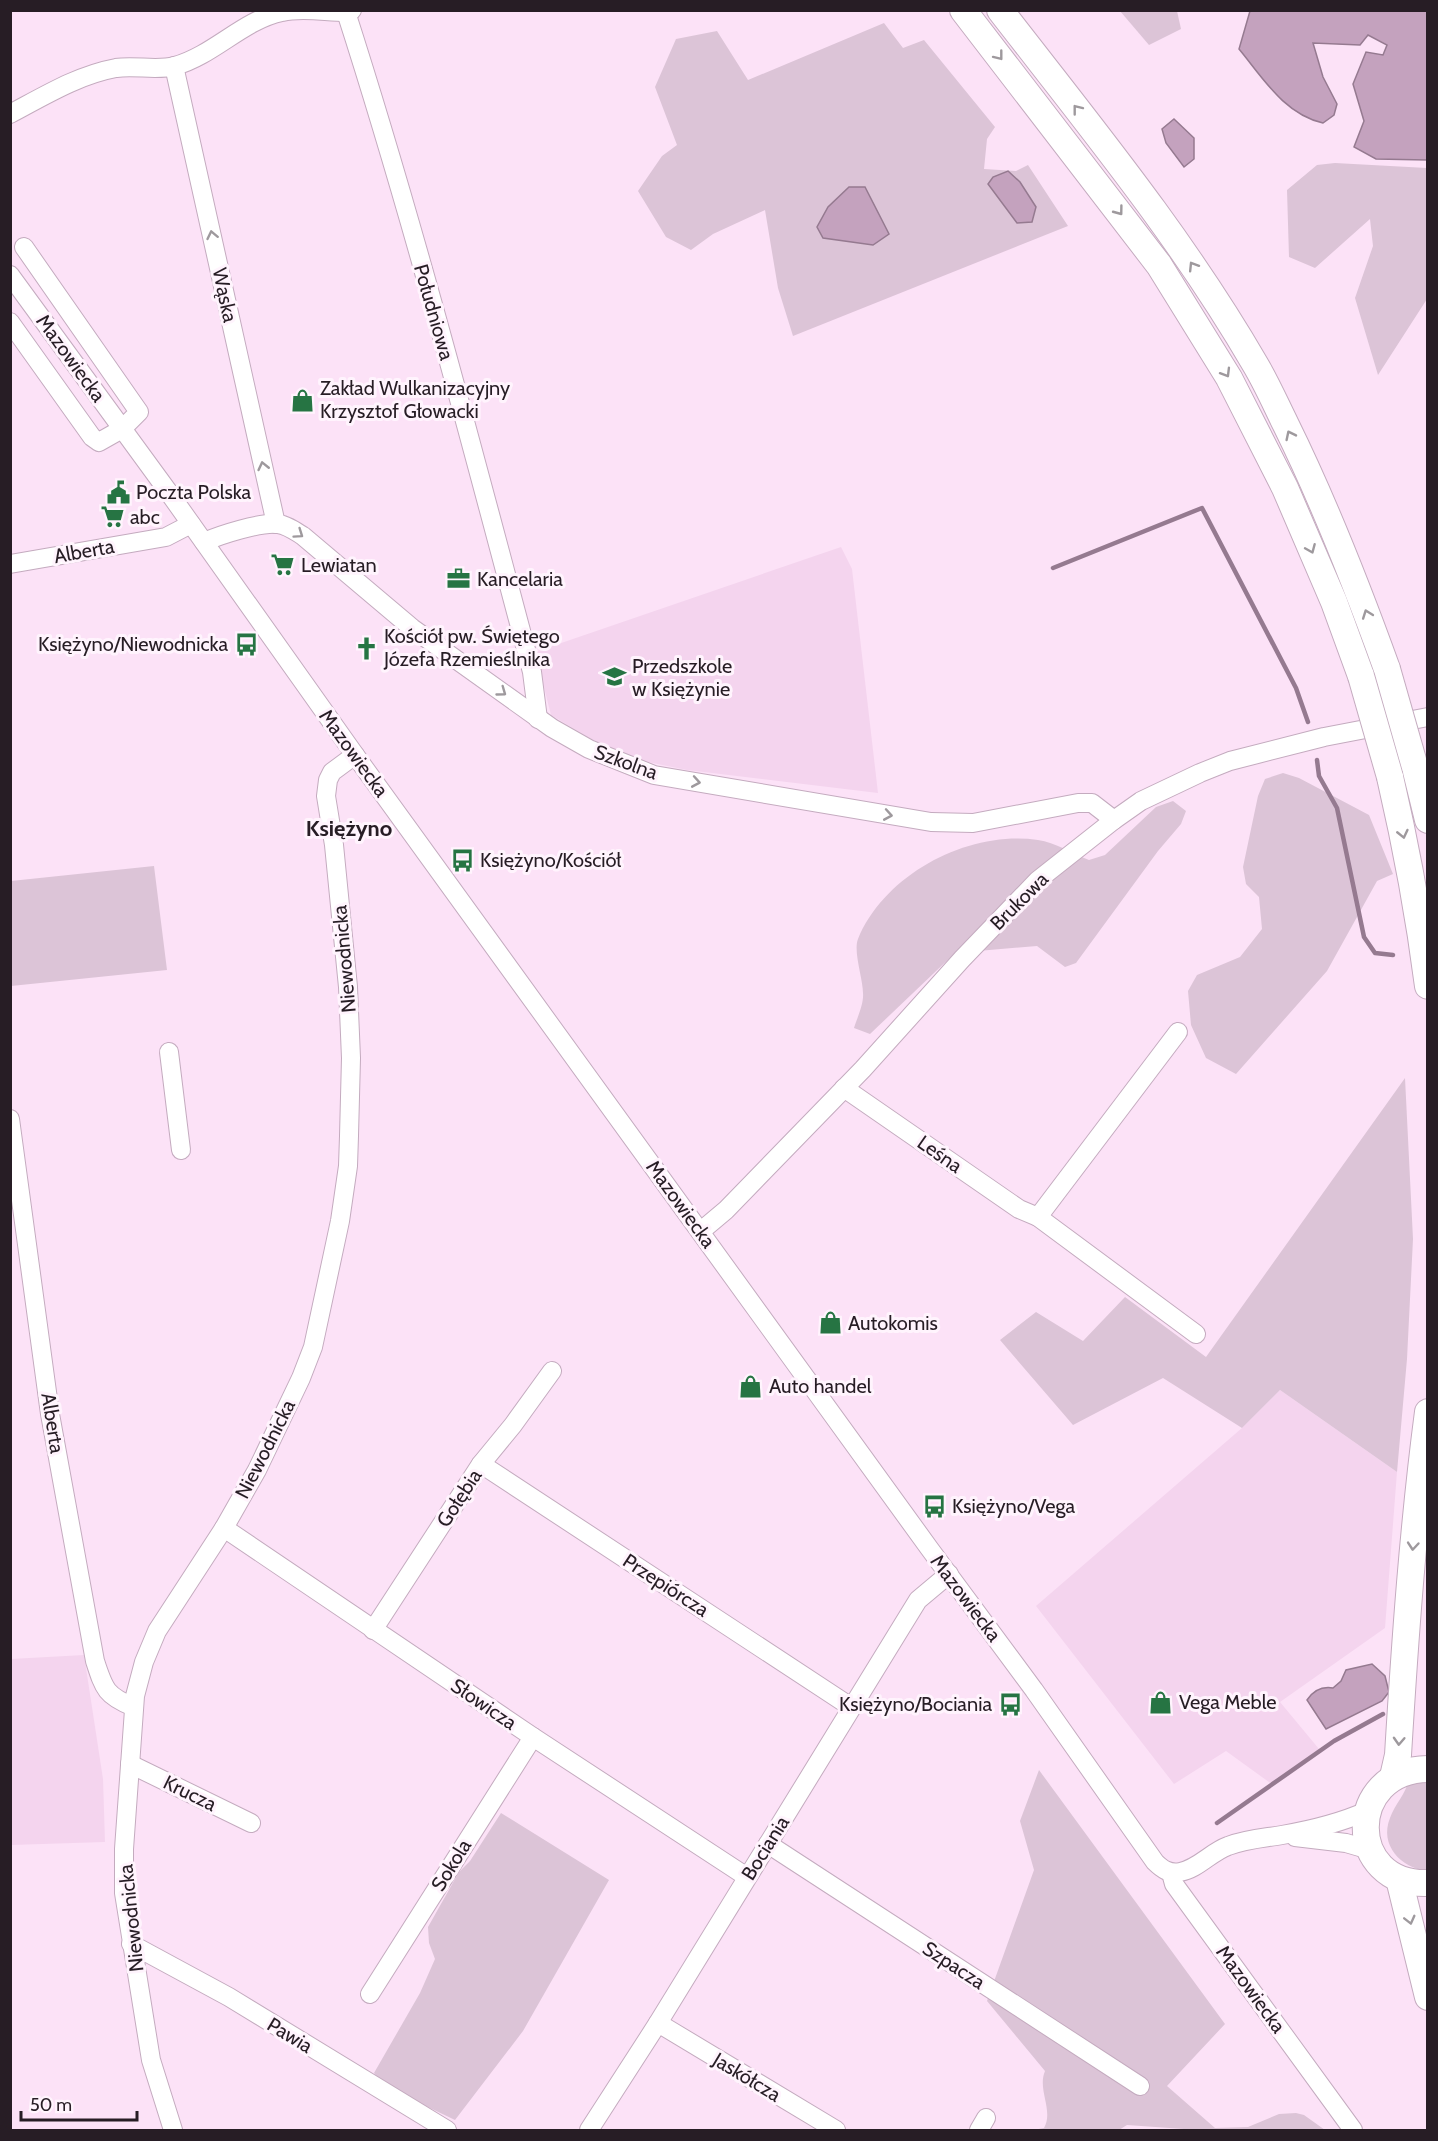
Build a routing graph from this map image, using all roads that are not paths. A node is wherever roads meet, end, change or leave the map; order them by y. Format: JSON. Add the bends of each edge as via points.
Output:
{"nodes":[{"id":1,"x":963,"y":10,"type":"edge"},
{"id":2,"x":1000,"y":10,"type":"edge"},
{"id":3,"x":349,"y":11,"type":"edge"},
{"id":4,"x":174,"y":66,"type":"junction"},
{"id":5,"x":10,"y":114,"type":"edge"},
{"id":6,"x":24,"y":248,"type":"dead end"},
{"id":7,"x":10,"y":275,"type":"edge"},
{"id":8,"x":10,"y":322,"type":"edge"},
{"id":9,"x":122,"y":429,"type":"junction"},
{"id":10,"x":191,"y":524,"type":"junction"},
{"id":11,"x":276,"y":524,"type":"junction"},
{"id":12,"x":204,"y":542,"type":"junction"},
{"id":13,"x":10,"y":564,"type":"edge"},
{"id":14,"x":1428,"y":717,"type":"edge"},
{"id":15,"x":538,"y":718,"type":"junction"},
{"id":16,"x":355,"y":755,"type":"junction"},
{"id":17,"x":1114,"y":820,"type":"junction"},
{"id":18,"x":1428,"y":820,"type":"edge"},
{"id":19,"x":1428,"y":986,"type":"edge"},
{"id":20,"x":1178,"y":1032,"type":"dead end"},
{"id":21,"x":169,"y":1052,"type":"dead end"},
{"id":22,"x":844,"y":1088,"type":"junction"},
{"id":23,"x":10,"y":1119,"type":"edge"},
{"id":24,"x":180,"y":1150,"type":"dead end"},
{"id":25,"x":1038,"y":1217,"type":"junction"},
{"id":26,"x":701,"y":1231,"type":"junction"},
{"id":27,"x":1196,"y":1334,"type":"dead end"},
{"id":28,"x":552,"y":1371,"type":"dead end"},
{"id":29,"x":1428,"y":1412,"type":"edge"},
{"id":30,"x":481,"y":1464,"type":"junction"},
{"id":31,"x":224,"y":1528,"type":"junction"},
{"id":32,"x":949,"y":1574,"type":"junction"},
{"id":33,"x":373,"y":1629,"type":"junction"},
{"id":34,"x":134,"y":1707,"type":"junction"},
{"id":35,"x":851,"y":1707,"type":"junction"},
{"id":36,"x":533,"y":1737,"type":"junction"},
{"id":37,"x":130,"y":1764,"type":"junction"},
{"id":38,"x":1428,"y":1769,"type":"edge"},
{"id":39,"x":1393,"y":1777,"type":"junction"},
{"id":40,"x":1367,"y":1811,"type":"junction"},
{"id":41,"x":251,"y":1823,"type":"dead end"},
{"id":42,"x":1281,"y":1835,"type":"junction"},
{"id":43,"x":768,"y":1844,"type":"junction"},
{"id":44,"x":1370,"y":1850,"type":"junction"},
{"id":45,"x":1171,"y":1873,"type":"junction"},
{"id":46,"x":747,"y":1877,"type":"junction"},
{"id":47,"x":1399,"y":1879,"type":"junction"},
{"id":48,"x":1428,"y":1883,"type":"edge"},
{"id":49,"x":131,"y":1944,"type":"junction"},
{"id":50,"x":370,"y":1994,"type":"dead end"},
{"id":51,"x":1428,"y":1997,"type":"edge"},
{"id":52,"x":658,"y":2023,"type":"junction"},
{"id":53,"x":1140,"y":2086,"type":"dead end"},
{"id":54,"x":173,"y":2130,"type":"edge"},
{"id":55,"x":447,"y":2130,"type":"edge"},
{"id":56,"x":590,"y":2130,"type":"edge"},
{"id":57,"x":836,"y":2130,"type":"edge"},
{"id":58,"x":1353,"y":2130,"type":"edge"}],
"edges":[{"from":1,"to":19,"type":"main road","one_way":true,"bridge":true,"via":[[1159,265],[1229,378],[1285,488],[1361,676],[1405,840]]},
{"from":18,"to":2,"type":"main road","one_way":true,"bridge":true,"via":[[1387,669],[1358,588],[1256,365],[1178,244]]},
{"from":3,"to":4,"type":"street","via":[[283,11]]},
{"from":3,"to":15,"type":"street","name":"Południowa","via":[[462,407],[532,672]]},
{"from":4,"to":5,"type":"street","via":[[118,68],[93,74]]},
{"from":11,"to":4,"type":"street","name":"Wąska","one_way":true},
{"from":6,"to":9,"type":"street","via":[[139,412]]},
{"from":7,"to":9,"type":"street","name":"Mazowiecka"},
{"from":8,"to":9,"type":"street","via":[[92,436],[99,442]]},
{"from":9,"to":10,"type":"street","name":"Mazowiecka"},
{"from":10,"to":12,"type":"street","name":"Mazowiecka"},
{"from":10,"to":13,"type":"street","name":"Alberta","via":[[166,537]]},
{"from":11,"to":12,"type":"street","via":[[225,532]]},
{"from":11,"to":15,"type":"street","name":"Szkolna","one_way":true,"via":[[303,536],[412,628]]},
{"from":12,"to":16,"type":"street","name":"Mazowiecka"},
{"from":14,"to":17,"type":"street","name":"Brukowa","via":[[1324,737],[1230,761],[1141,801]]},
{"from":15,"to":17,"type":"street","name":"Szkolna","one_way":true,"via":[[589,749],[654,774],[931,822],[973,823],[1077,803],[1092,803]]},
{"from":16,"to":26,"type":"street","name":"Mazowiecka"},
{"from":16,"to":31,"type":"street","name":"Niewodnicka","via":[[332,772],[326,796],[348,987],[351,1058],[348,1166],[340,1221],[309,1357],[258,1470]]},
{"from":17,"to":22,"type":"street","name":"Brukowa","via":[[1038,880]]},
{"from":20,"to":25,"type":"street"},
{"from":21,"to":24,"type":"street"},
{"from":22,"to":25,"type":"street","name":"Leśna","via":[[1019,1209]]},
{"from":22,"to":26,"type":"street","name":"Brukowa"},
{"from":23,"to":34,"type":"street","name":"Alberta","via":[[50,1414],[95,1661],[103,1685],[116,1700]]},
{"from":25,"to":27,"type":"street","name":"Leśna"},
{"from":26,"to":32,"type":"street","name":"Mazowiecka"},
{"from":28,"to":30,"type":"street","name":"Gołębia"},
{"from":29,"to":39,"type":"main road","one_way":true},
{"from":30,"to":33,"type":"street","name":"Gołębia"},
{"from":30,"to":35,"type":"street","name":"Przepiórcza"},
{"from":31,"to":33,"type":"street","name":"Słowicza"},
{"from":31,"to":34,"type":"street","name":"Niewodnicka","via":[[157,1631],[144,1662]]},
{"from":32,"to":35,"type":"street","name":"Bociania","via":[[918,1600]]},
{"from":32,"to":45,"type":"street","name":"Mazowiecka","via":[[1155,1862]]},
{"from":33,"to":36,"type":"street","name":"Słowicza"},
{"from":34,"to":37,"type":"street","name":"Niewodnicka"},
{"from":35,"to":43,"type":"street","name":"Bociania"},
{"from":36,"to":46,"type":"street","name":"Słowicza"},
{"from":36,"to":50,"type":"street","name":"Sokola"},
{"from":37,"to":41,"type":"street","name":"Krucza"},
{"from":37,"to":49,"type":"street","name":"Niewodnicka","via":[[124,1893]]},
{"from":38,"to":39,"type":"main road"},
{"from":39,"to":40,"type":"main road","via":[[1377,1791]]},
{"from":40,"to":42,"type":"street","via":[[1347,1820]]},
{"from":40,"to":44,"type":"main road","via":[[1365,1831]]},
{"from":42,"to":44,"type":"street"},
{"from":42,"to":45,"type":"street","via":[[1228,1845],[1195,1866]]},
{"from":43,"to":46,"type":"street","name":"Bociania"},
{"from":43,"to":53,"type":"street","name":"Szpacza"},
{"from":44,"to":47,"type":"main road","via":[[1377,1862]]},
{"from":45,"to":58,"type":"street","name":"Mazowiecka","via":[[1174,1884]]},
{"from":46,"to":52,"type":"street","name":"Bociania"},
{"from":47,"to":48,"type":"main road"},
{"from":47,"to":51,"type":"main road","one_way":true},
{"from":49,"to":54,"type":"street","name":"Niewodnicka","via":[[151,2060]]},
{"from":49,"to":55,"type":"street","name":"Pawia","via":[[229,1998]]},
{"from":52,"to":56,"type":"street","name":"Bociania"},
{"from":52,"to":57,"type":"street","name":"Jaskółcza"}]}
